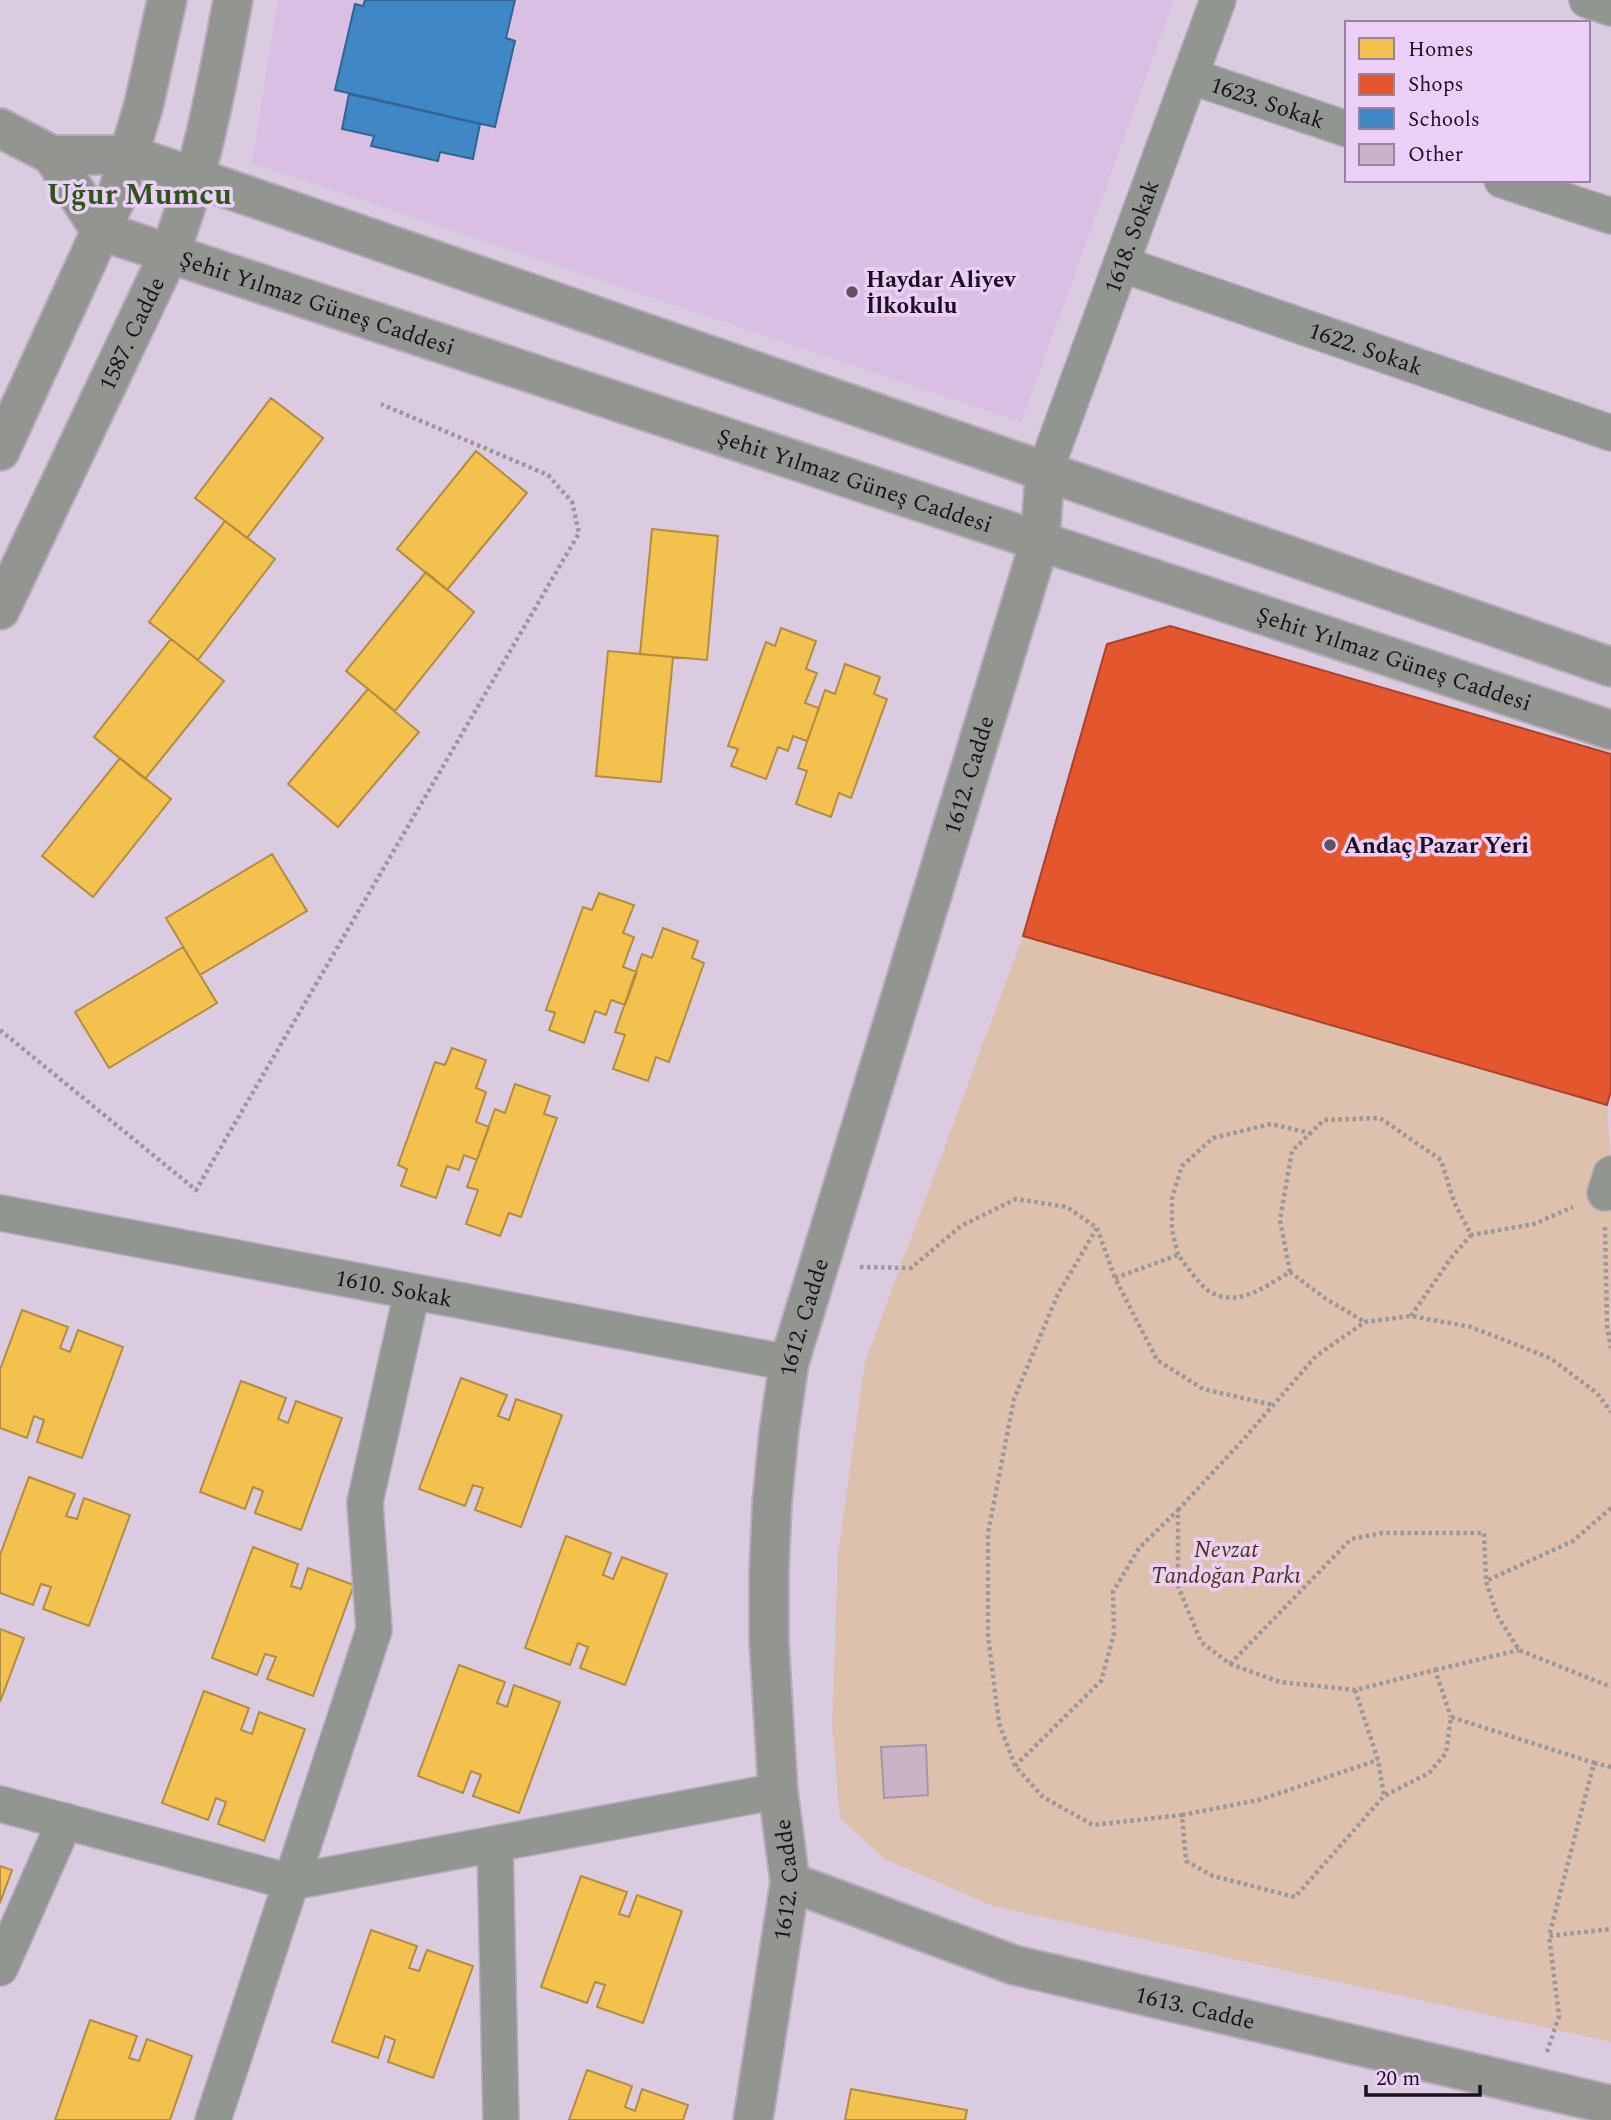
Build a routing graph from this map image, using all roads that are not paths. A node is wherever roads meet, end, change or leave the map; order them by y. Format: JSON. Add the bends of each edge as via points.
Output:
{"nodes":[{"id":1,"x":167,"y":0,"type":"edge"},
{"id":2,"x":233,"y":0,"type":"edge"},
{"id":3,"x":1218,"y":0,"type":"edge"},
{"id":4,"x":1587,"y":0,"type":"edge"},
{"id":5,"x":1611,"y":8,"type":"edge"},
{"id":6,"x":1190,"y":76,"type":"junction"},
{"id":7,"x":1345,"y":127,"type":"edge"},
{"id":8,"x":0,"y":128,"type":"edge"},
{"id":9,"x":52,"y":155,"type":"junction"},
{"id":10,"x":130,"y":155,"type":"junction"},
{"id":11,"x":193,"y":177,"type":"junction"},
{"id":12,"x":1508,"y":182,"type":"edge"},
{"id":13,"x":1611,"y":216,"type":"edge"},
{"id":14,"x":101,"y":231,"type":"junction"},
{"id":15,"x":169,"y":254,"type":"junction"},
{"id":16,"x":1121,"y":264,"type":"junction"},
{"id":17,"x":1611,"y":433,"type":"edge"},
{"id":18,"x":0,"y":451,"type":"edge"},
{"id":19,"x":1045,"y":471,"type":"junction"},
{"id":20,"x":1040,"y":541,"type":"junction"},
{"id":21,"x":0,"y":610,"type":"edge"},
{"id":22,"x":1611,"y":667,"type":"edge"},
{"id":23,"x":1611,"y":730,"type":"edge"},
{"id":24,"x":0,"y":1213,"type":"edge"},
{"id":25,"x":412,"y":1292,"type":"junction"},
{"id":26,"x":789,"y":1363,"type":"junction"},
{"id":27,"x":778,"y":1791,"type":"junction"},
{"id":28,"x":0,"y":1804,"type":"edge"},
{"id":29,"x":65,"y":1821,"type":"junction"},
{"id":30,"x":495,"y":1844,"type":"junction"},
{"id":31,"x":291,"y":1882,"type":"junction"},
{"id":32,"x":789,"y":1882,"type":"junction"},
{"id":33,"x":0,"y":1968,"type":"edge"},
{"id":34,"x":1611,"y":2105,"type":"edge"},
{"id":35,"x":213,"y":2120,"type":"edge"},
{"id":36,"x":501,"y":2120,"type":"edge"},
{"id":37,"x":753,"y":2120,"type":"edge"}],
"edges":[{"from":1,"to":10,"type":"main road"},
{"from":2,"to":11,"type":"main road","name":"1587. Cadde"},
{"from":3,"to":6,"type":"street","name":"1618. Sokak"},
{"from":4,"to":5,"type":"street"},
{"from":6,"to":7,"type":"street","name":"1623. Sokak"},
{"from":6,"to":16,"type":"street","name":"1618. Sokak"},
{"from":8,"to":9,"type":"main road"},
{"from":9,"to":10,"type":"main road"},
{"from":9,"to":14,"type":"main road"},
{"from":10,"to":11,"type":"main road"},
{"from":10,"to":14,"type":"main road"},
{"from":11,"to":15,"type":"main road","name":"1587. Cadde"},
{"from":11,"to":19,"type":"main road"},
{"from":12,"to":13,"type":"street"},
{"from":14,"to":15,"type":"main road","name":"Şehit Yılmaz Güneş Caddesi"},
{"from":14,"to":18,"type":"main road"},
{"from":15,"to":20,"type":"main road","name":"Şehit Yılmaz Güneş Caddesi"},
{"from":15,"to":21,"type":"main road","name":"1587. Cadde"},
{"from":16,"to":17,"type":"street","name":"1622. Sokak"},
{"from":16,"to":19,"type":"street","name":"1618. Sokak"},
{"from":19,"to":20,"type":"main road","name":"1612. Cadde"},
{"from":19,"to":22,"type":"main road"},
{"from":20,"to":23,"type":"main road","name":"Şehit Yılmaz Güneş Caddesi"},
{"from":20,"to":26,"type":"main road","name":"1612. Cadde"},
{"from":24,"to":25,"type":"street","name":"1610. Sokak"},
{"from":25,"to":26,"type":"street","name":"1610. Sokak"},
{"from":25,"to":31,"type":"street","via":[[365,1502],[374,1630]]},
{"from":26,"to":27,"type":"main road","name":"1612. Cadde","via":[[769,1572]]},
{"from":27,"to":30,"type":"street"},
{"from":27,"to":32,"type":"main road","name":"1612. Cadde"},
{"from":28,"to":29,"type":"street"},
{"from":29,"to":31,"type":"street"},
{"from":29,"to":33,"type":"street"},
{"from":30,"to":31,"type":"street"},
{"from":30,"to":36,"type":"street"},
{"from":31,"to":35,"type":"street"},
{"from":32,"to":34,"type":"main road","name":"1613. Cadde","via":[[1014,1965]]},
{"from":32,"to":37,"type":"main road","name":"1612. Cadde"}]}
